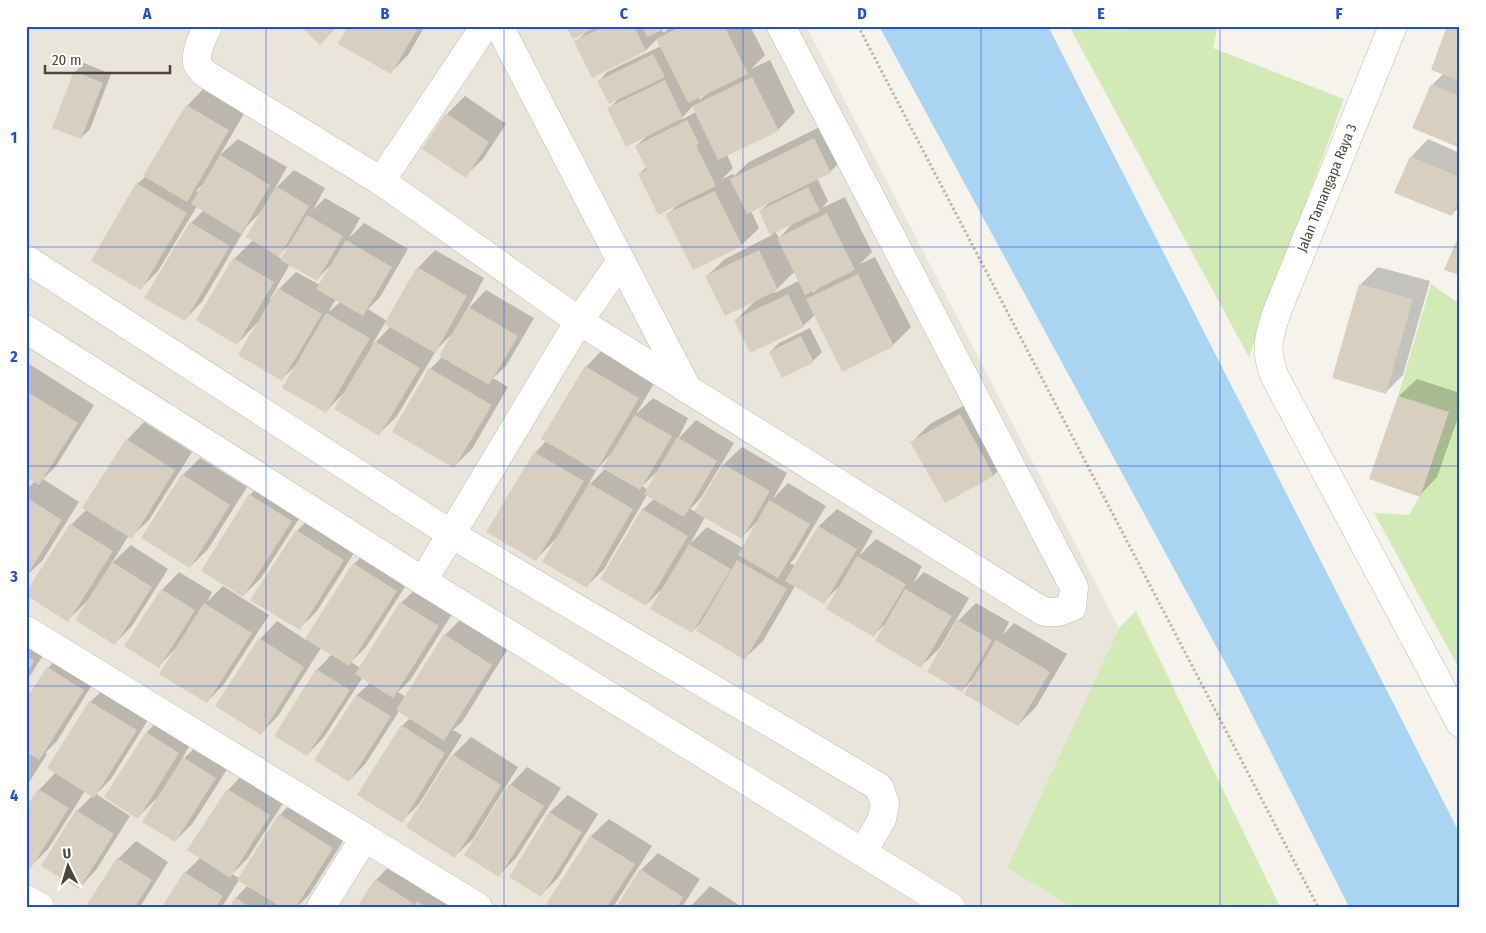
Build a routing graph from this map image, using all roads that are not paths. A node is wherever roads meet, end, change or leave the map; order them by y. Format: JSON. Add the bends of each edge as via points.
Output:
{"nodes":[{"id":1,"x":208,"y":26,"type":"edge"},
{"id":2,"x":485,"y":26,"type":"edge"},
{"id":3,"x":499,"y":26,"type":"edge"},
{"id":4,"x":781,"y":26,"type":"edge"},
{"id":5,"x":1393,"y":26,"type":"edge"},
{"id":6,"x":381,"y":181,"type":"junction"},
{"id":7,"x":26,"y":259,"type":"edge"},
{"id":8,"x":621,"y":261,"type":"junction"},
{"id":9,"x":579,"y":321,"type":"junction"},
{"id":10,"x":26,"y":329,"type":"edge"},
{"id":11,"x":687,"y":388,"type":"junction"},
{"id":12,"x":451,"y":534,"type":"junction"},
{"id":13,"x":423,"y":581,"type":"junction"},
{"id":14,"x":26,"y":630,"type":"edge"},
{"id":15,"x":1460,"y":723,"type":"edge"},
{"id":16,"x":365,"y":837,"type":"junction"},
{"id":17,"x":862,"y":852,"type":"junction"},
{"id":18,"x":26,"y":899,"type":"edge"},
{"id":19,"x":40,"y":907,"type":"edge"},
{"id":20,"x":322,"y":907,"type":"edge"},
{"id":21,"x":478,"y":907,"type":"edge"},
{"id":22,"x":951,"y":907,"type":"edge"}],
"edges":[{"from":1,"to":6,"type":"street","via":[[198,52],[197,64],[204,73]]},
{"from":2,"to":6,"type":"street"},
{"from":3,"to":8,"type":"street"},
{"from":4,"to":11,"type":"street","via":[[1074,587],[1072,607],[1044,612]]},
{"from":5,"to":15,"type":"street","name":"Jalan Tamangapa Raya 3","via":[[1278,309],[1269,333],[1268,352],[1274,375]]},
{"from":6,"to":9,"type":"street"},
{"from":7,"to":12,"type":"street"},
{"from":8,"to":9,"type":"street"},
{"from":8,"to":11,"type":"street"},
{"from":9,"to":11,"type":"street"},
{"from":9,"to":12,"type":"street"},
{"from":10,"to":13,"type":"street"},
{"from":12,"to":13,"type":"street"},
{"from":12,"to":17,"type":"street","via":[[879,787],[884,803],[882,819]]},
{"from":13,"to":17,"type":"street"},
{"from":14,"to":16,"type":"street"},
{"from":16,"to":20,"type":"street"},
{"from":16,"to":21,"type":"street"},
{"from":17,"to":22,"type":"street"},
{"from":18,"to":19,"type":"street"}]}
